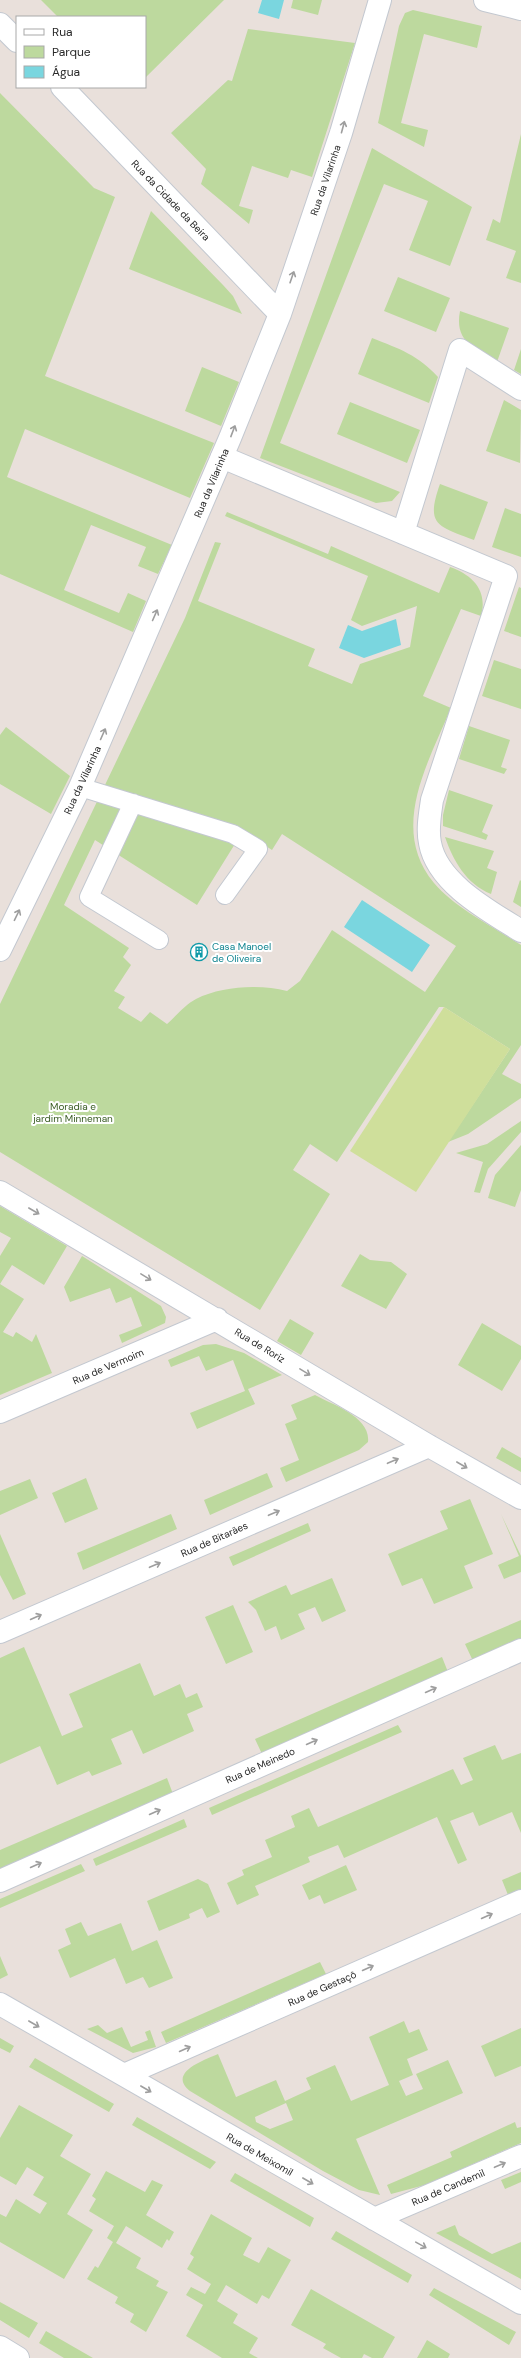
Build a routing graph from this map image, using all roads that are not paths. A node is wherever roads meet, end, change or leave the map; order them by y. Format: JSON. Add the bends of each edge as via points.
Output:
{"nodes":[{"id":1,"x":380,"y":0,"type":"edge"},
{"id":2,"x":484,"y":0,"type":"edge"},
{"id":3,"x":521,"y":8,"type":"edge"},
{"id":4,"x":0,"y":24,"type":"edge"},
{"id":5,"x":16,"y":40,"type":"edge"},
{"id":6,"x":63,"y":88,"type":"edge"},
{"id":7,"x":280,"y":314,"type":"junction"},
{"id":8,"x":521,"y":389,"type":"edge"},
{"id":9,"x":222,"y":456,"type":"junction"},
{"id":10,"x":403,"y":533,"type":"junction"},
{"id":11,"x":80,"y":787,"type":"junction"},
{"id":12,"x":133,"y":803,"type":"junction"},
{"id":13,"x":225,"y":896,"type":"dead end"},
{"id":14,"x":521,"y":931,"type":"edge"},
{"id":15,"x":159,"y":940,"type":"dead end"},
{"id":16,"x":0,"y":950,"type":"edge"},
{"id":17,"x":0,"y":1192,"type":"edge"},
{"id":18,"x":217,"y":1319,"type":"junction"},
{"id":19,"x":0,"y":1412,"type":"edge"},
{"id":20,"x":429,"y":1446,"type":"junction"},
{"id":21,"x":521,"y":1498,"type":"edge"},
{"id":22,"x":0,"y":1632,"type":"edge"},
{"id":23,"x":521,"y":1650,"type":"edge"},
{"id":24,"x":0,"y":1881,"type":"edge"},
{"id":25,"x":521,"y":1901,"type":"edge"},
{"id":26,"x":0,"y":2004,"type":"edge"},
{"id":27,"x":124,"y":2076,"type":"junction"},
{"id":28,"x":521,"y":2156,"type":"edge"},
{"id":29,"x":374,"y":2219,"type":"junction"},
{"id":30,"x":521,"y":2303,"type":"edge"},
{"id":31,"x":0,"y":2347,"type":"edge"},
{"id":32,"x":18,"y":2358,"type":"edge"}],
"edges":[{"from":7,"to":1,"type":"street","name":"Rua da Vilarinha","one_way":true,"via":[[341,133]]},
{"from":2,"to":3,"type":"street"},
{"from":4,"to":5,"type":"street"},
{"from":6,"to":7,"type":"street","name":"Rua da Cidade da Beira"},
{"from":9,"to":7,"type":"street","name":"Rua da Vilarinha","one_way":true},
{"from":8,"to":10,"type":"street","via":[[460,350]]},
{"from":9,"to":10,"type":"street"},
{"from":11,"to":9,"type":"street","name":"Rua da Vilarinha","one_way":true},
{"from":10,"to":14,"type":"street","via":[[506,576],[432,800],[429,822],[430,844],[440,868],[476,902]]},
{"from":11,"to":12,"type":"lane"},
{"from":16,"to":11,"type":"street","name":"Rua da Vilarinha","one_way":true},
{"from":12,"to":13,"type":"lane","via":[[233,834],[258,849]]},
{"from":12,"to":15,"type":"lane","via":[[88,897]]},
{"from":17,"to":18,"type":"street","name":"Rua de Roriz","one_way":true},
{"from":18,"to":19,"type":"street","name":"Rua de Vermoim"},
{"from":18,"to":20,"type":"street","name":"Rua de Roriz","one_way":true},
{"from":20,"to":21,"type":"street","name":"Rua de Roriz","one_way":true},
{"from":22,"to":20,"type":"street","name":"Rua de Bitarães","one_way":true},
{"from":24,"to":23,"type":"street","name":"Rua de Meinedo","one_way":true},
{"from":27,"to":25,"type":"street","name":"Rua de Gestaçô","one_way":true},
{"from":26,"to":27,"type":"street","name":"Rua de Meixomil","one_way":true},
{"from":27,"to":29,"type":"street","name":"Rua de Meixomil","one_way":true},
{"from":29,"to":28,"type":"street","name":"Rua de Candemil","one_way":true},
{"from":29,"to":30,"type":"street","name":"Rua de Meixomil","one_way":true},
{"from":31,"to":32,"type":"street"}]}
